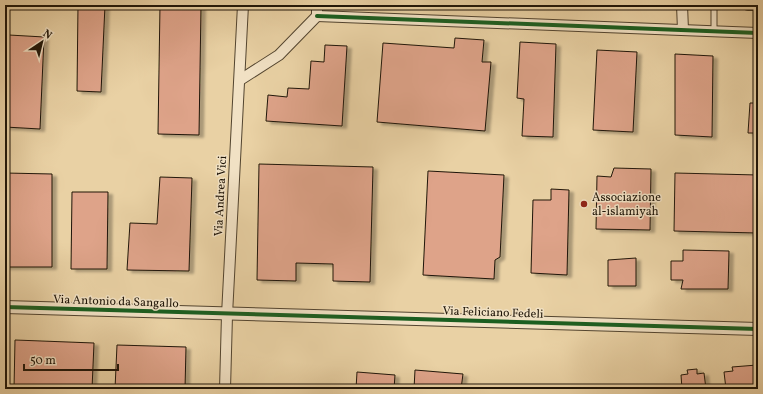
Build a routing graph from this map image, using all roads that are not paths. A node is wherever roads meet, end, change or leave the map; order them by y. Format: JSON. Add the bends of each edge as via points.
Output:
{"nodes":[{"id":1,"x":243,"y":5,"type":"edge"},
{"id":2,"x":317,"y":5,"type":"edge"},
{"id":3,"x":682,"y":5,"type":"edge"},
{"id":4,"x":714,"y":5,"type":"edge"},
{"id":5,"x":748,"y":5,"type":"edge"},
{"id":6,"x":758,"y":5,"type":"edge"},
{"id":7,"x":317,"y":16,"type":"junction"},
{"id":8,"x":684,"y":30,"type":"junction"},
{"id":9,"x":714,"y":31,"type":"junction"},
{"id":10,"x":758,"y":33,"type":"edge"},
{"id":11,"x":240,"y":80,"type":"junction"},
{"id":12,"x":5,"y":307,"type":"edge"},
{"id":13,"x":227,"y":315,"type":"junction"},
{"id":14,"x":758,"y":329,"type":"edge"},
{"id":15,"x":225,"y":389,"type":"edge"}],
"edges":[{"from":1,"to":11,"type":"street","name":"Via Andrea Vici"},
{"from":2,"to":7,"type":"street"},
{"from":3,"to":8,"type":"street"},
{"from":4,"to":9,"type":"lane"},
{"from":5,"to":6,"type":"street"},
{"from":7,"to":8,"type":"street"},
{"from":7,"to":11,"type":"street","via":[[279,55]]},
{"from":8,"to":9,"type":"street"},
{"from":9,"to":10,"type":"street"},
{"from":11,"to":13,"type":"street","name":"Via Andrea Vici"},
{"from":12,"to":13,"type":"street","name":"Via Antonio da Sangallo"},
{"from":13,"to":14,"type":"street","name":"Via Feliciano Fedeli"},
{"from":13,"to":15,"type":"street","name":"Via Andrea Vici"}]}
